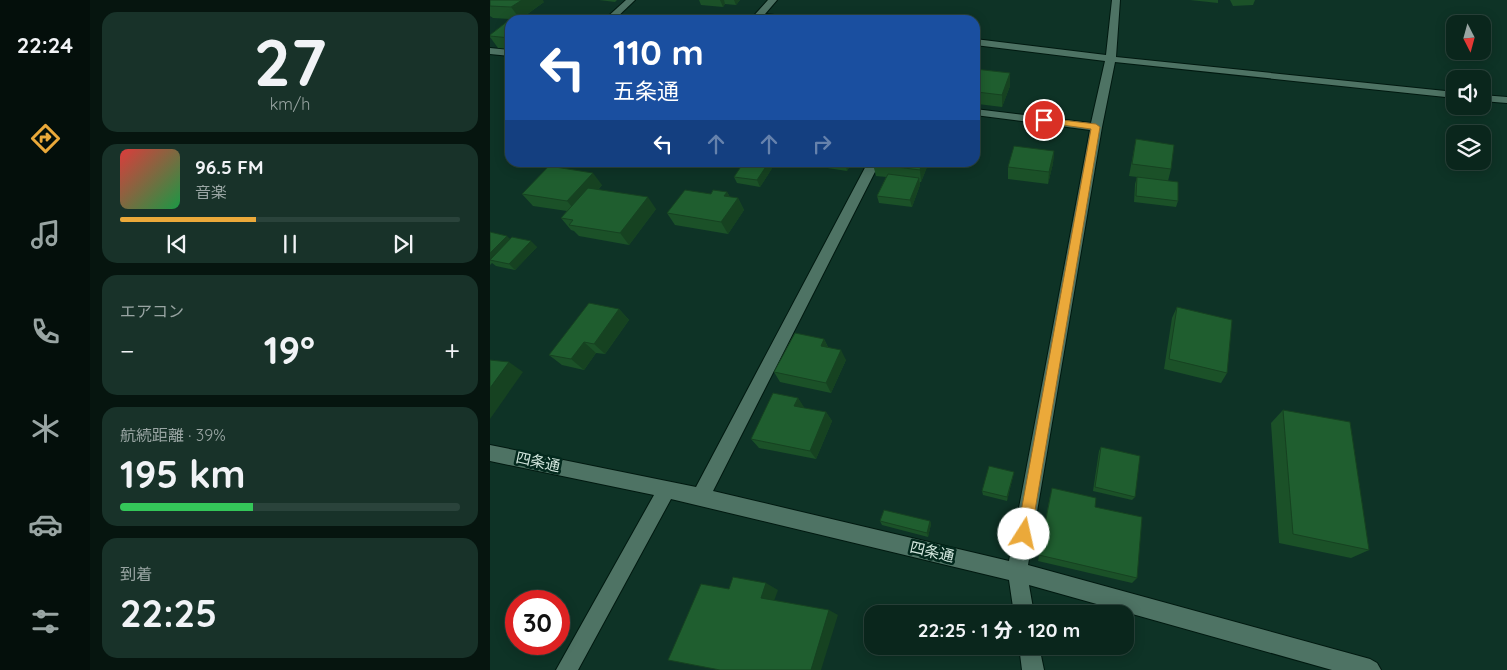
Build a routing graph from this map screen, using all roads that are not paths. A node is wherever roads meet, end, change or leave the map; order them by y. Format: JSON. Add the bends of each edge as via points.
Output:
{"nodes":[{"id":1,"x":631,"y":0,"type":"edge"},
{"id":2,"x":773,"y":0,"type":"edge"},
{"id":3,"x":1116,"y":0,"type":"edge"},
{"id":4,"x":614,"y":15,"type":"edge"},
{"id":5,"x":760,"y":15,"type":"edge"},
{"id":6,"x":980,"y":43,"type":"edge"},
{"id":7,"x":490,"y":51,"type":"edge"},
{"id":8,"x":505,"y":52,"type":"edge"},
{"id":9,"x":1111,"y":59,"type":"junction"},
{"id":10,"x":1446,"y":94,"type":"edge"},
{"id":11,"x":1491,"y":99,"type":"edge"},
{"id":12,"x":1507,"y":100,"type":"edge"},
{"id":13,"x":980,"y":113,"type":"edge"},
{"id":14,"x":1096,"y":127,"type":"junction"},
{"id":15,"x":871,"y":167,"type":"edge"},
{"id":16,"x":490,"y":453,"type":"edge"},
{"id":17,"x":667,"y":489,"type":"junction"},
{"id":18,"x":700,"y":497,"type":"junction"},
{"id":19,"x":1017,"y":572,"type":"junction"},
{"id":20,"x":1022,"y":605,"type":"edge"},
{"id":21,"x":1030,"y":655,"type":"edge"},
{"id":22,"x":567,"y":670,"type":"edge"},
{"id":23,"x":1033,"y":670,"type":"edge"},
{"id":24,"x":1370,"y":670,"type":"edge"}],
"edges":[{"from":1,"to":4,"type":"street"},
{"from":2,"to":5,"type":"street"},
{"from":3,"to":9,"type":"street"},
{"from":6,"to":9,"type":"street"},
{"from":7,"to":8,"type":"street"},
{"from":9,"to":10,"type":"street"},
{"from":9,"to":14,"type":"street"},
{"from":11,"to":12,"type":"street"},
{"from":13,"to":14,"type":"street"},
{"from":14,"to":19,"type":"street"},
{"from":15,"to":18,"type":"street"},
{"from":16,"to":17,"type":"street","name":"四条通"},
{"from":17,"to":18,"type":"street","name":"四条通"},
{"from":17,"to":22,"type":"street"},
{"from":18,"to":19,"type":"street","name":"四条通"},
{"from":19,"to":20,"type":"street"},
{"from":19,"to":24,"type":"street","name":"四条通"},
{"from":21,"to":23,"type":"street"}]}
